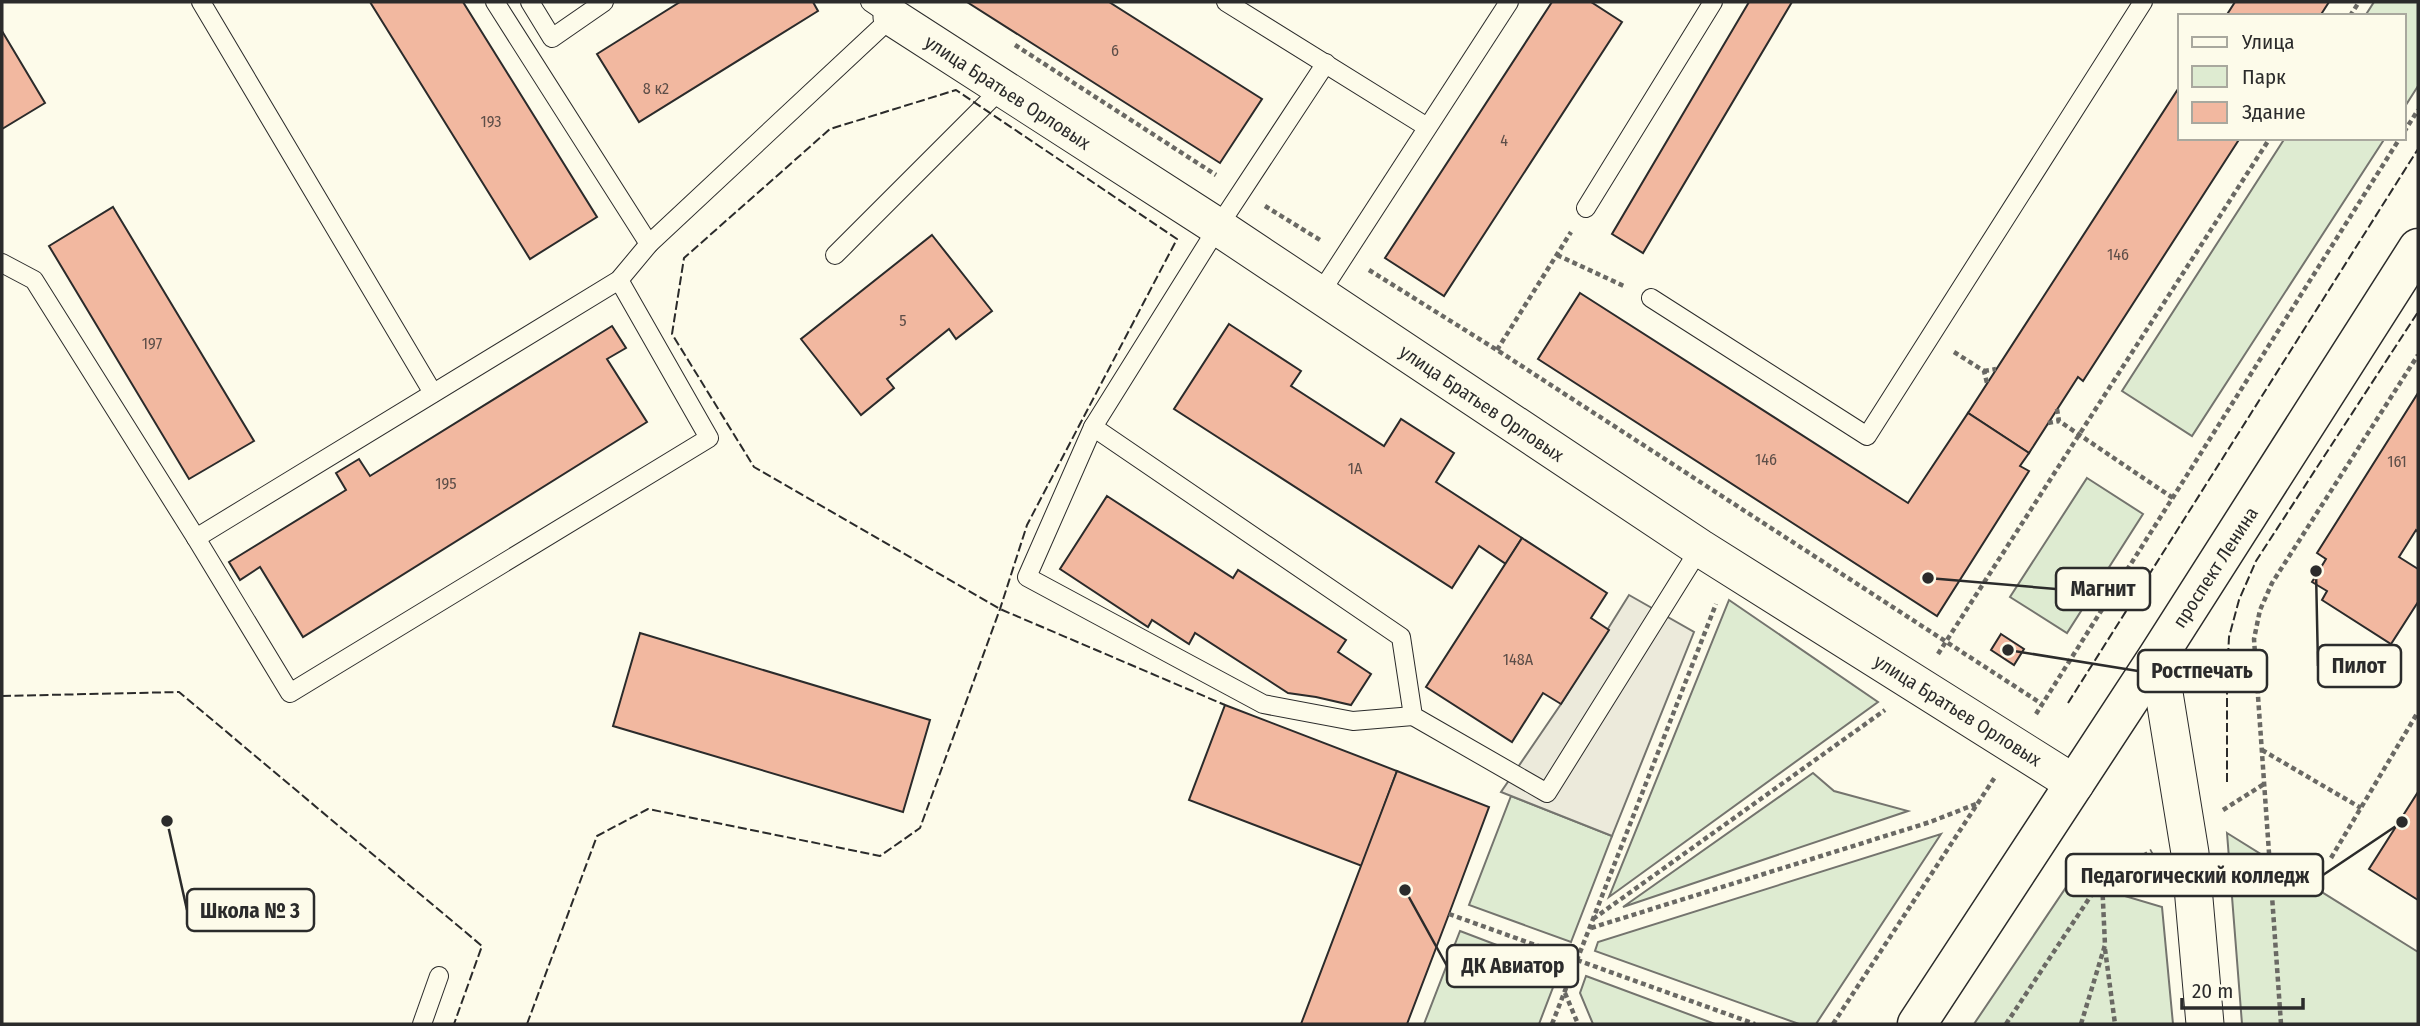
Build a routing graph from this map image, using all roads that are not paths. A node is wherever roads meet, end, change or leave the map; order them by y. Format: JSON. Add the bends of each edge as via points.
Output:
{"nodes":[{"id":1,"x":201,"y":2,"type":"edge"},
{"id":2,"x":495,"y":2,"type":"edge"},
{"id":3,"x":530,"y":2,"type":"edge"},
{"id":4,"x":604,"y":2,"type":"edge"},
{"id":5,"x":1226,"y":2,"type":"edge"},
{"id":6,"x":1508,"y":2,"type":"edge"},
{"id":7,"x":1713,"y":2,"type":"edge"},
{"id":8,"x":2143,"y":2,"type":"edge"},
{"id":9,"x":881,"y":10,"type":"edge"},
{"id":10,"x":1326,"y":63,"type":"junction"},
{"id":11,"x":1002,"y":89,"type":"junction"},
{"id":12,"x":1427,"y":128,"type":"junction"},
{"id":13,"x":1586,"y":208,"type":"road end"},
{"id":14,"x":1218,"y":227,"type":"junction"},
{"id":15,"x":649,"y":244,"type":"junction"},
{"id":16,"x":2418,"y":248,"type":"edge"},
{"id":17,"x":835,"y":255,"type":"dead end"},
{"id":18,"x":2,"y":263,"type":"edge"},
{"id":19,"x":619,"y":280,"type":"junction"},
{"id":20,"x":1319,"y":295,"type":"junction"},
{"id":21,"x":1651,"y":298,"type":"road end"},
{"id":22,"x":433,"y":393,"type":"junction"},
{"id":23,"x":1093,"y":427,"type":"junction"},
{"id":24,"x":196,"y":538,"type":"junction"},
{"id":25,"x":1715,"y":558,"type":"junction"},
{"id":26,"x":2158,"y":656,"type":"junction"},
{"id":27,"x":1413,"y":716,"type":"junction"},
{"id":28,"x":2075,"y":784,"type":"junction"},
{"id":29,"x":439,"y":976,"type":"dead end"},
{"id":30,"x":422,"y":1024,"type":"edge"},
{"id":31,"x":1917,"y":1024,"type":"edge"},
{"id":32,"x":2205,"y":1024,"type":"edge"}],
"edges":[{"from":1,"to":22,"type":"lane"},
{"from":2,"to":15,"type":"lane"},
{"from":3,"to":4,"type":"lane","via":[[552,38]]},
{"from":5,"to":10,"type":"lane"},
{"from":6,"to":12,"type":"lane"},
{"from":7,"to":13,"type":"lane"},
{"from":8,"to":21,"type":"lane","via":[[1867,436]]},
{"from":9,"to":11,"type":"street","name":"улица Братьев Орловых"},
{"from":9,"to":15,"type":"lane"},
{"from":10,"to":12,"type":"lane"},
{"from":10,"to":14,"type":"lane"},
{"from":11,"to":14,"type":"street","name":"улица Братьев Орловых"},
{"from":11,"to":17,"type":"lane"},
{"from":12,"to":20,"type":"lane"},
{"from":14,"to":20,"type":"street","name":"улица Братьев Орловых"},
{"from":14,"to":23,"type":"lane"},
{"from":15,"to":19,"type":"lane"},
{"from":16,"to":26,"type":"main road","name":"проспект Ленина"},
{"from":18,"to":24,"type":"lane","via":[[34,280]]},
{"from":19,"to":22,"type":"lane"},
{"from":19,"to":24,"type":"lane","via":[[709,438],[697,446],[290,693]]},
{"from":20,"to":25,"type":"street","name":"улица Братьев Орловых"},
{"from":22,"to":24,"type":"lane"},
{"from":23,"to":27,"type":"lane","via":[[1401,637]]},
{"from":23,"to":27,"type":"lane","via":[[1027,577],[1263,704],[1353,721]]},
{"from":25,"to":27,"type":"lane","via":[[1547,793]]},
{"from":25,"to":28,"type":"street","name":"улица Братьев Орловых"},
{"from":26,"to":28,"type":"main road","name":"проспект Ленина"},
{"from":26,"to":32,"type":"street","via":[[2187,831]]},
{"from":28,"to":31,"type":"main road","name":"проспект Ленина"},
{"from":29,"to":30,"type":"lane"}]}
